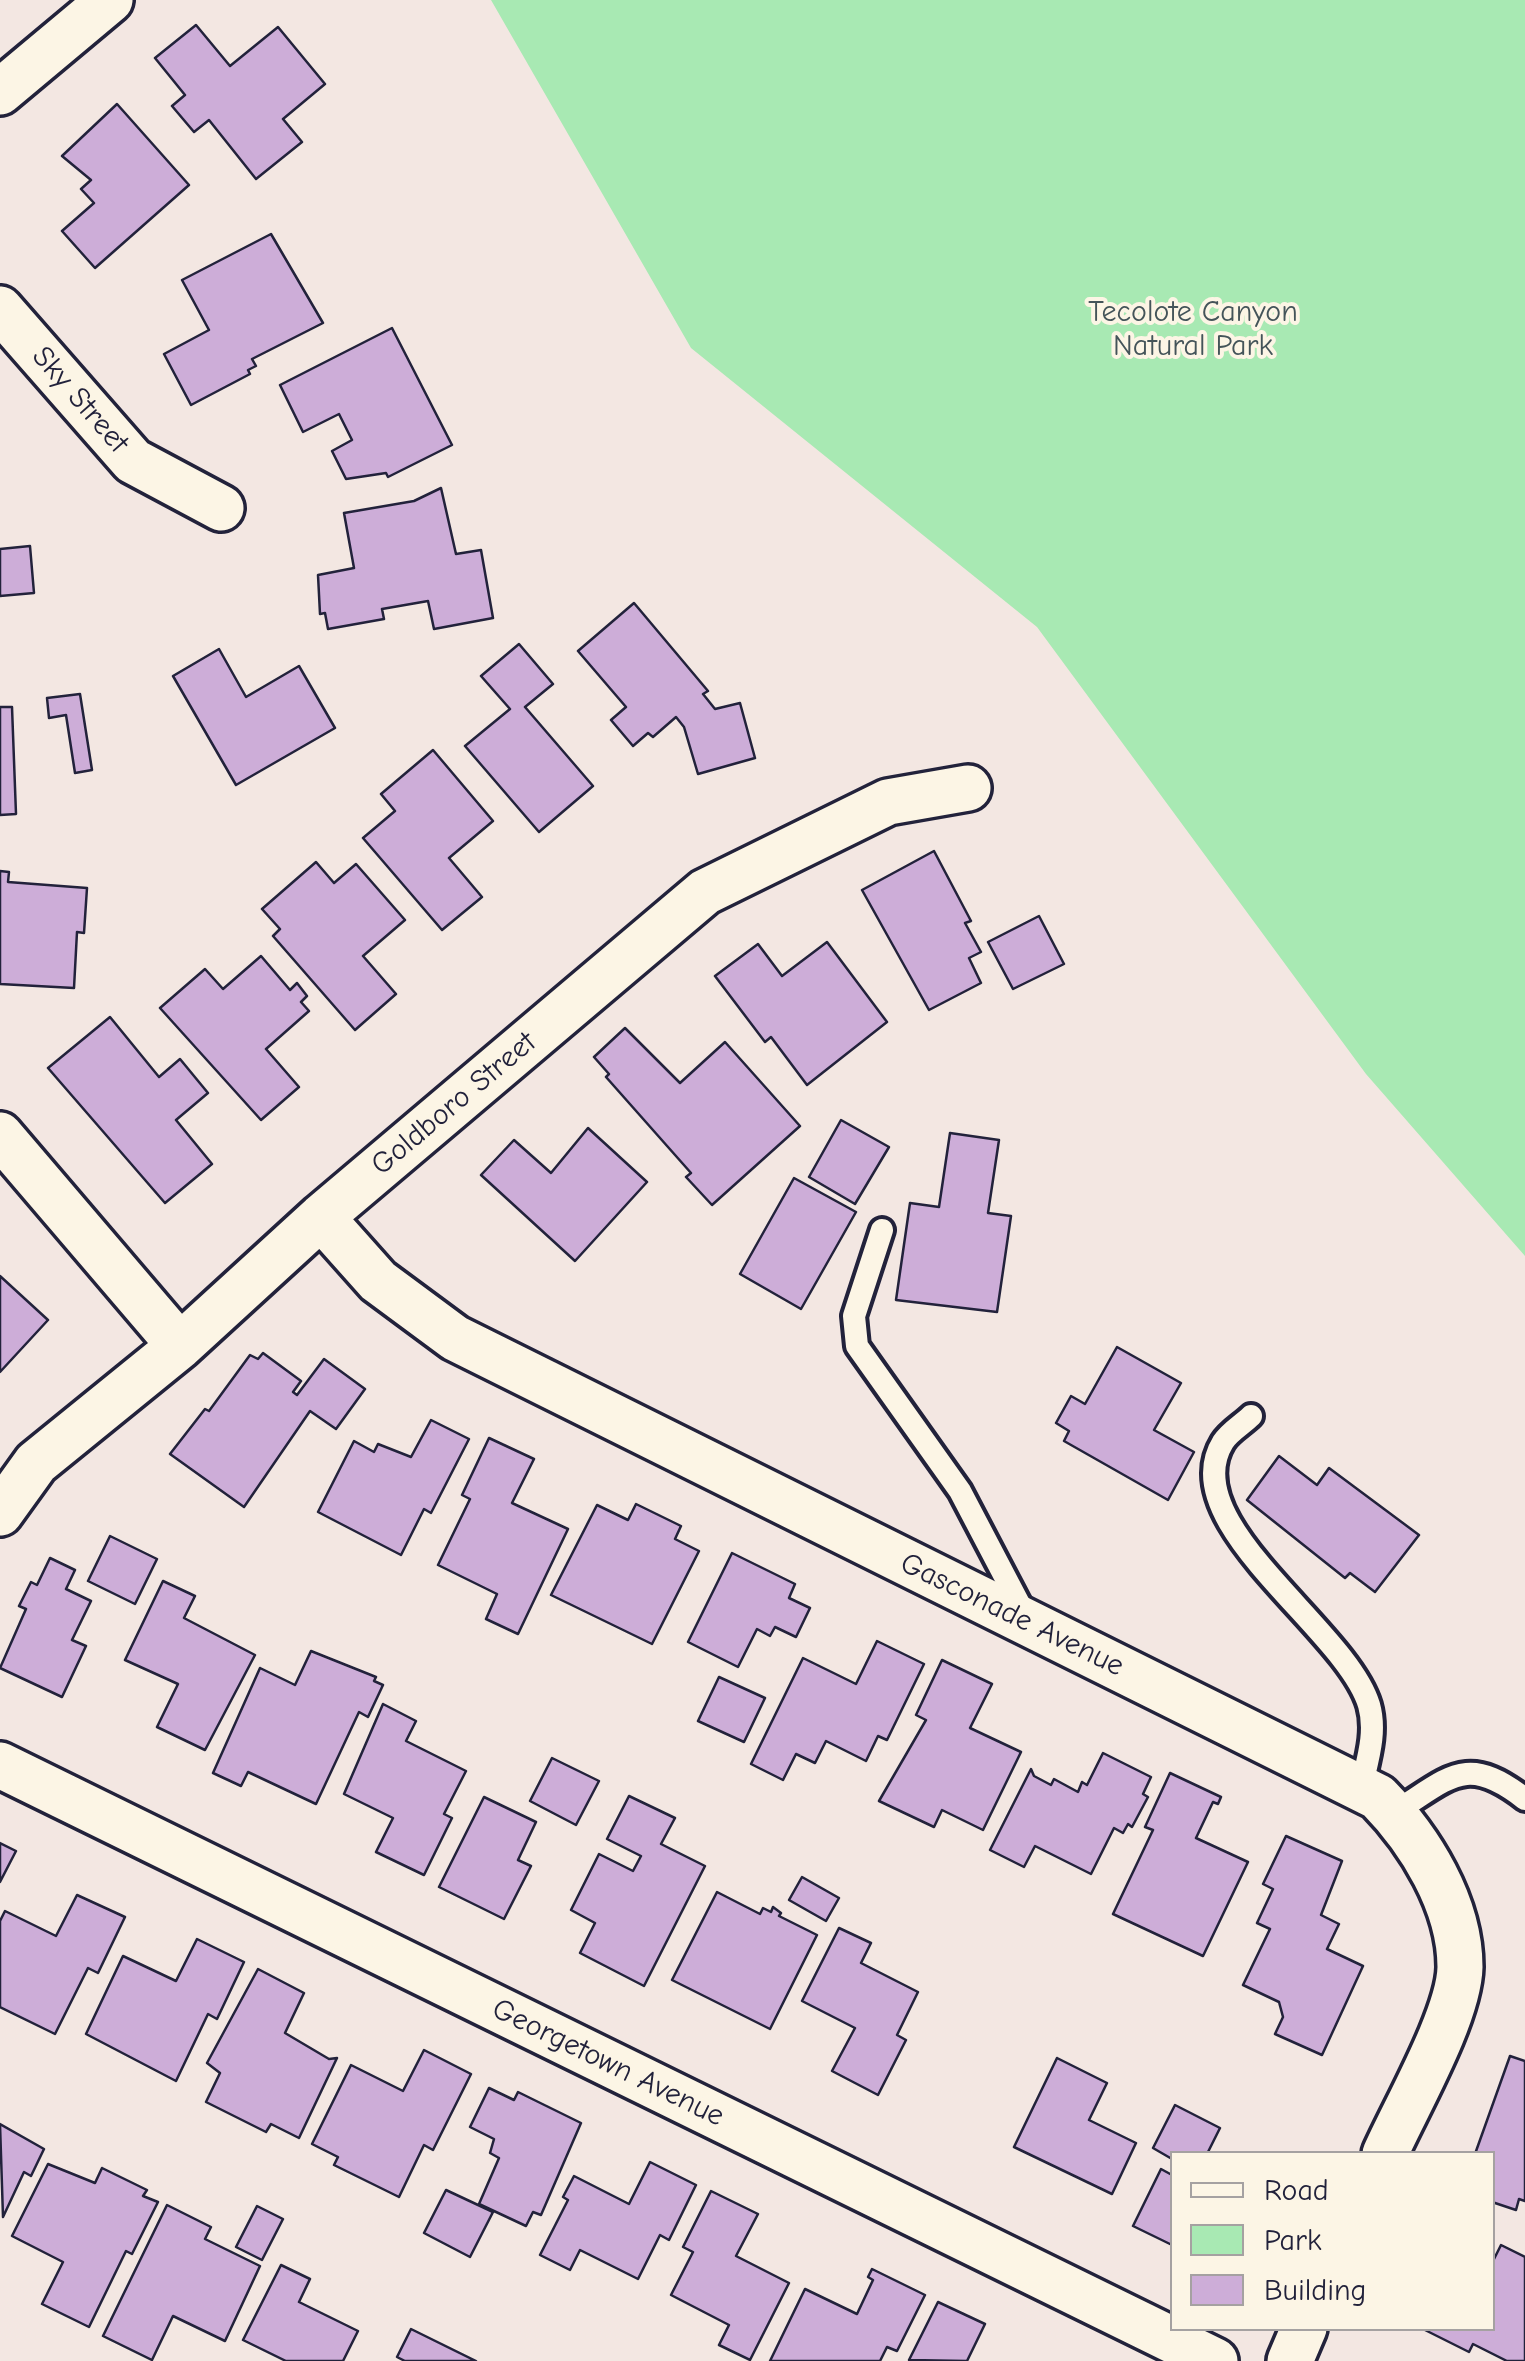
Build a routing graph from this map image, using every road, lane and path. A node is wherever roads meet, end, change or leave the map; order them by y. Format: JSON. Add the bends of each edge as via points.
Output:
{"nodes":[{"id":1,"x":110,"y":0,"type":"edge"},
{"id":2,"x":0,"y":92,"type":"edge"},
{"id":3,"x":0,"y":309,"type":"edge"},
{"id":4,"x":222,"y":508,"type":"dead end"},
{"id":5,"x":968,"y":788,"type":"dead end"},
{"id":6,"x":0,"y":1135,"type":"edge"},
{"id":7,"x":321,"y":1217,"type":"junction"},
{"id":8,"x":882,"y":1230,"type":"dead end"},
{"id":9,"x":180,"y":1346,"type":"junction"},
{"id":10,"x":1252,"y":1416,"type":"dead end"},
{"id":11,"x":0,"y":1513,"type":"edge"},
{"id":12,"x":1028,"y":1623,"type":"junction"},
{"id":13,"x":0,"y":1765,"type":"edge"},
{"id":14,"x":1525,"y":1798,"type":"edge"},
{"id":15,"x":1377,"y":1800,"type":"junction"},
{"id":16,"x":1386,"y":2151,"type":"edge"},
{"id":17,"x":1303,"y":2331,"type":"edge"},
{"id":18,"x":1216,"y":2361,"type":"edge"},
{"id":19,"x":1290,"y":2361,"type":"edge"}],
"edges":[{"from":1,"to":2,"type":"street"},
{"from":3,"to":4,"type":"street","name":"Sky Street","via":[[133,460]]},
{"from":5,"to":7,"type":"street","name":"Goldboro Street","via":[[888,802],[705,892]]},
{"from":6,"to":9,"type":"street"},
{"from":7,"to":9,"type":"street","name":"Goldboro Street"},
{"from":7,"to":12,"type":"street","name":"Gasconade Avenue","via":[[378,1281],[455,1338]]},
{"from":8,"to":12,"type":"lane","via":[[854,1316],[857,1346],[960,1491]]},
{"from":9,"to":11,"type":"street","name":"Goldboro Street","via":[[36,1463]]},
{"from":10,"to":15,"type":"lane","via":[[1224,1441],[1215,1465],[1221,1514],[1360,1685],[1374,1730]]},
{"from":12,"to":15,"type":"street","name":"Gasconade Avenue"},
{"from":13,"to":18,"type":"street","name":"Georgetown Avenue"},
{"from":14,"to":15,"type":"lane","via":[[1490,1774],[1461,1772]]},
{"from":15,"to":16,"type":"street","name":"Gasconade Avenue","via":[[1414,1836],[1452,1916],[1460,1969],[1450,2011]]},
{"from":17,"to":19,"type":"street"}]}
